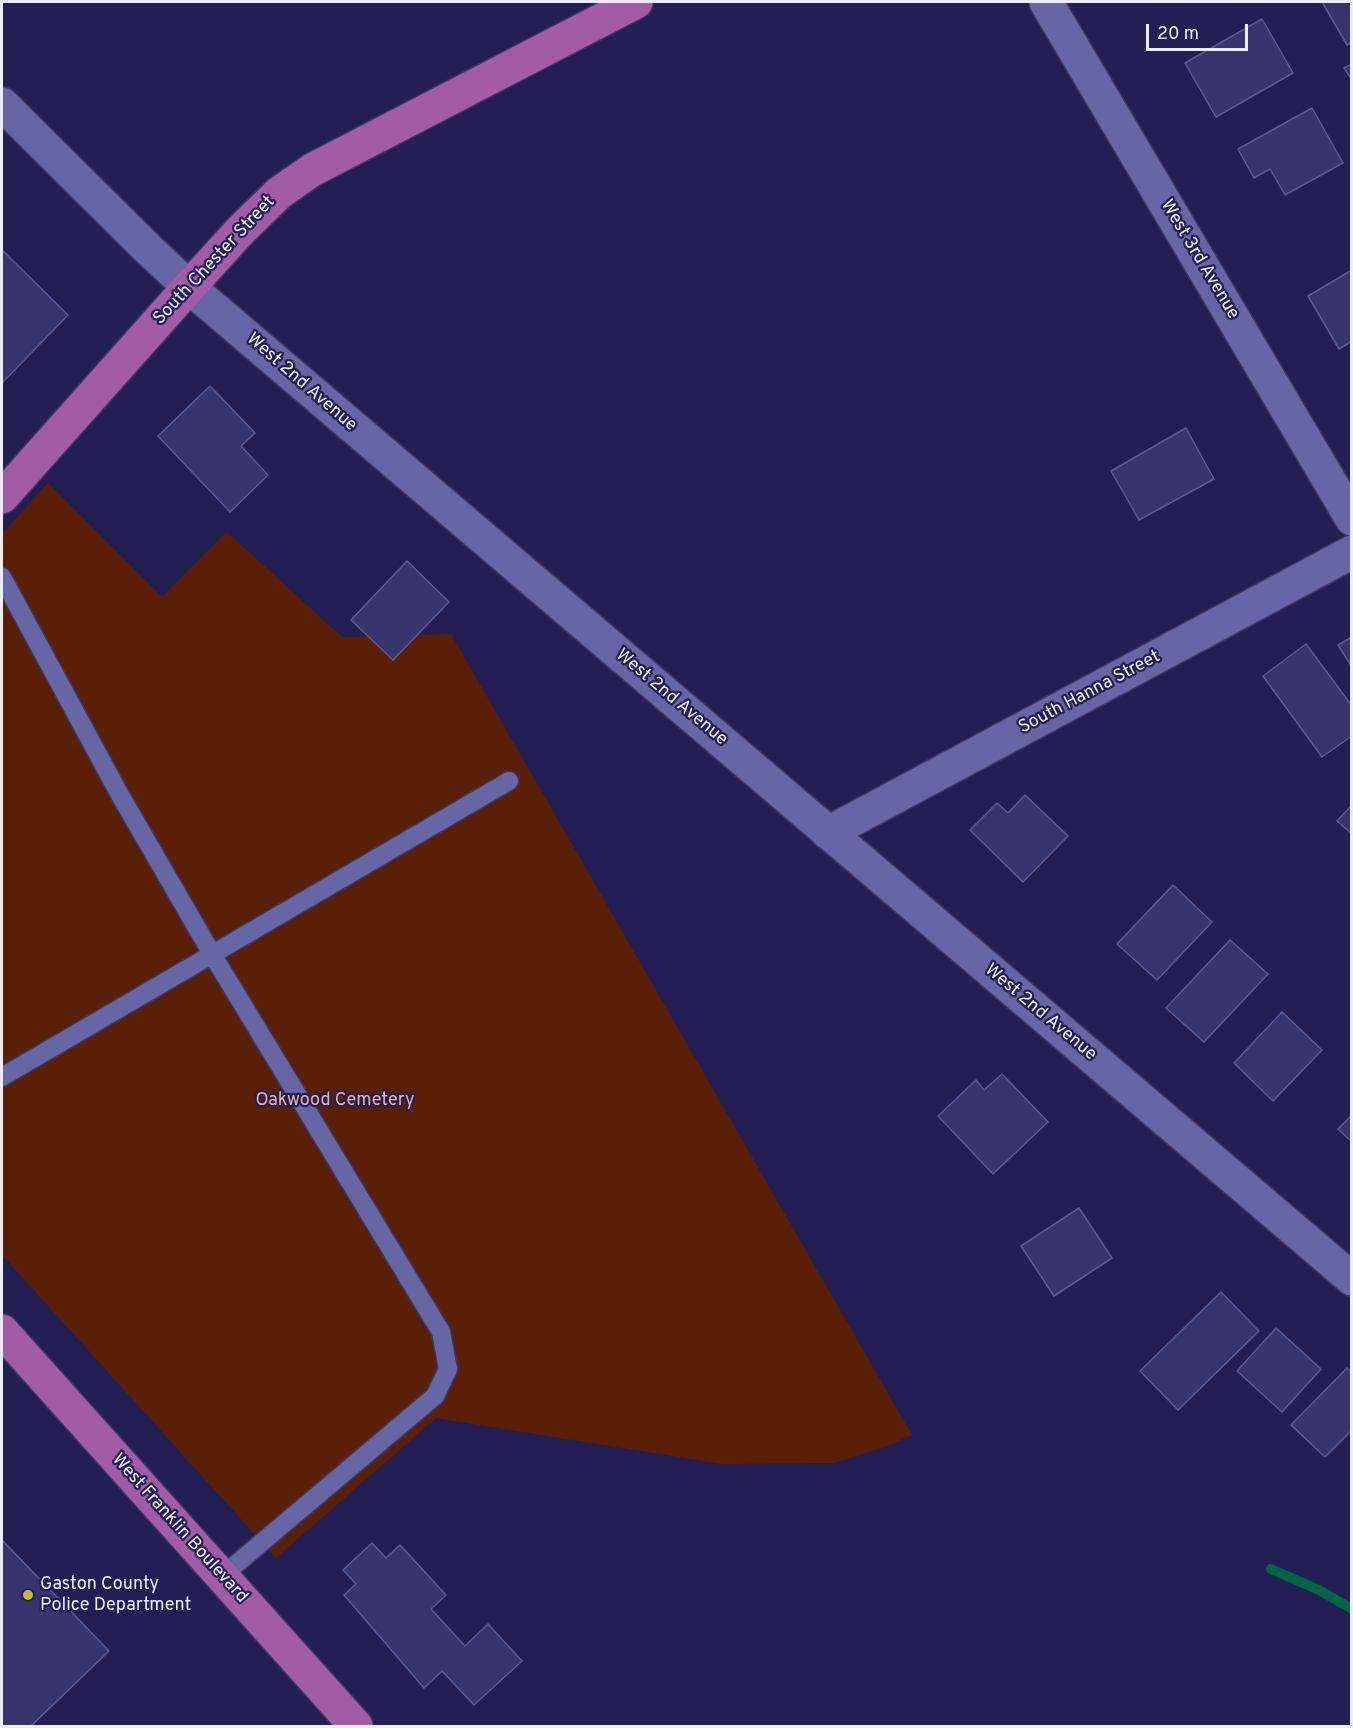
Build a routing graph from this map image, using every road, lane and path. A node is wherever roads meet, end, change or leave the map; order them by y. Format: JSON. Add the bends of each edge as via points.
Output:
{"nodes":[{"id":1,"x":636,"y":2,"type":"edge"},
{"id":2,"x":1046,"y":2,"type":"edge"},
{"id":3,"x":2,"y":104,"type":"edge"},
{"id":4,"x":189,"y":287,"type":"junction"},
{"id":5,"x":2,"y":496,"type":"edge"},
{"id":6,"x":1352,"y":519,"type":"edge"},
{"id":7,"x":1352,"y":552,"type":"edge"},
{"id":8,"x":2,"y":577,"type":"edge"},
{"id":9,"x":509,"y":781,"type":"dead end"},
{"id":10,"x":828,"y":833,"type":"junction"},
{"id":11,"x":212,"y":954,"type":"junction"},
{"id":12,"x":2,"y":1077,"type":"edge"},
{"id":13,"x":1352,"y":1279,"type":"edge"},
{"id":14,"x":2,"y":1331,"type":"edge"},
{"id":15,"x":222,"y":1576,"type":"junction"},
{"id":16,"x":356,"y":1726,"type":"edge"}],
"edges":[{"from":1,"to":4,"type":"main road","name":"South Chester Street","via":[[312,170],[260,210]]},
{"from":2,"to":6,"type":"street","name":"West 3rd Avenue"},
{"from":3,"to":4,"type":"street","name":"West 2nd Avenue"},
{"from":4,"to":5,"type":"main road","name":"South Chester Street"},
{"from":4,"to":10,"type":"street","name":"West 2nd Avenue"},
{"from":7,"to":10,"type":"street","name":"South Hanna Street"},
{"from":8,"to":11,"type":"lane"},
{"from":9,"to":11,"type":"lane"},
{"from":10,"to":13,"type":"street","name":"West 2nd Avenue"},
{"from":11,"to":12,"type":"lane"},
{"from":11,"to":15,"type":"lane","via":[[441,1332],[448,1369],[435,1396]]},
{"from":14,"to":15,"type":"main road","name":"West Franklin Boulevard"},
{"from":15,"to":16,"type":"main road","name":"West Franklin Boulevard"}]}
